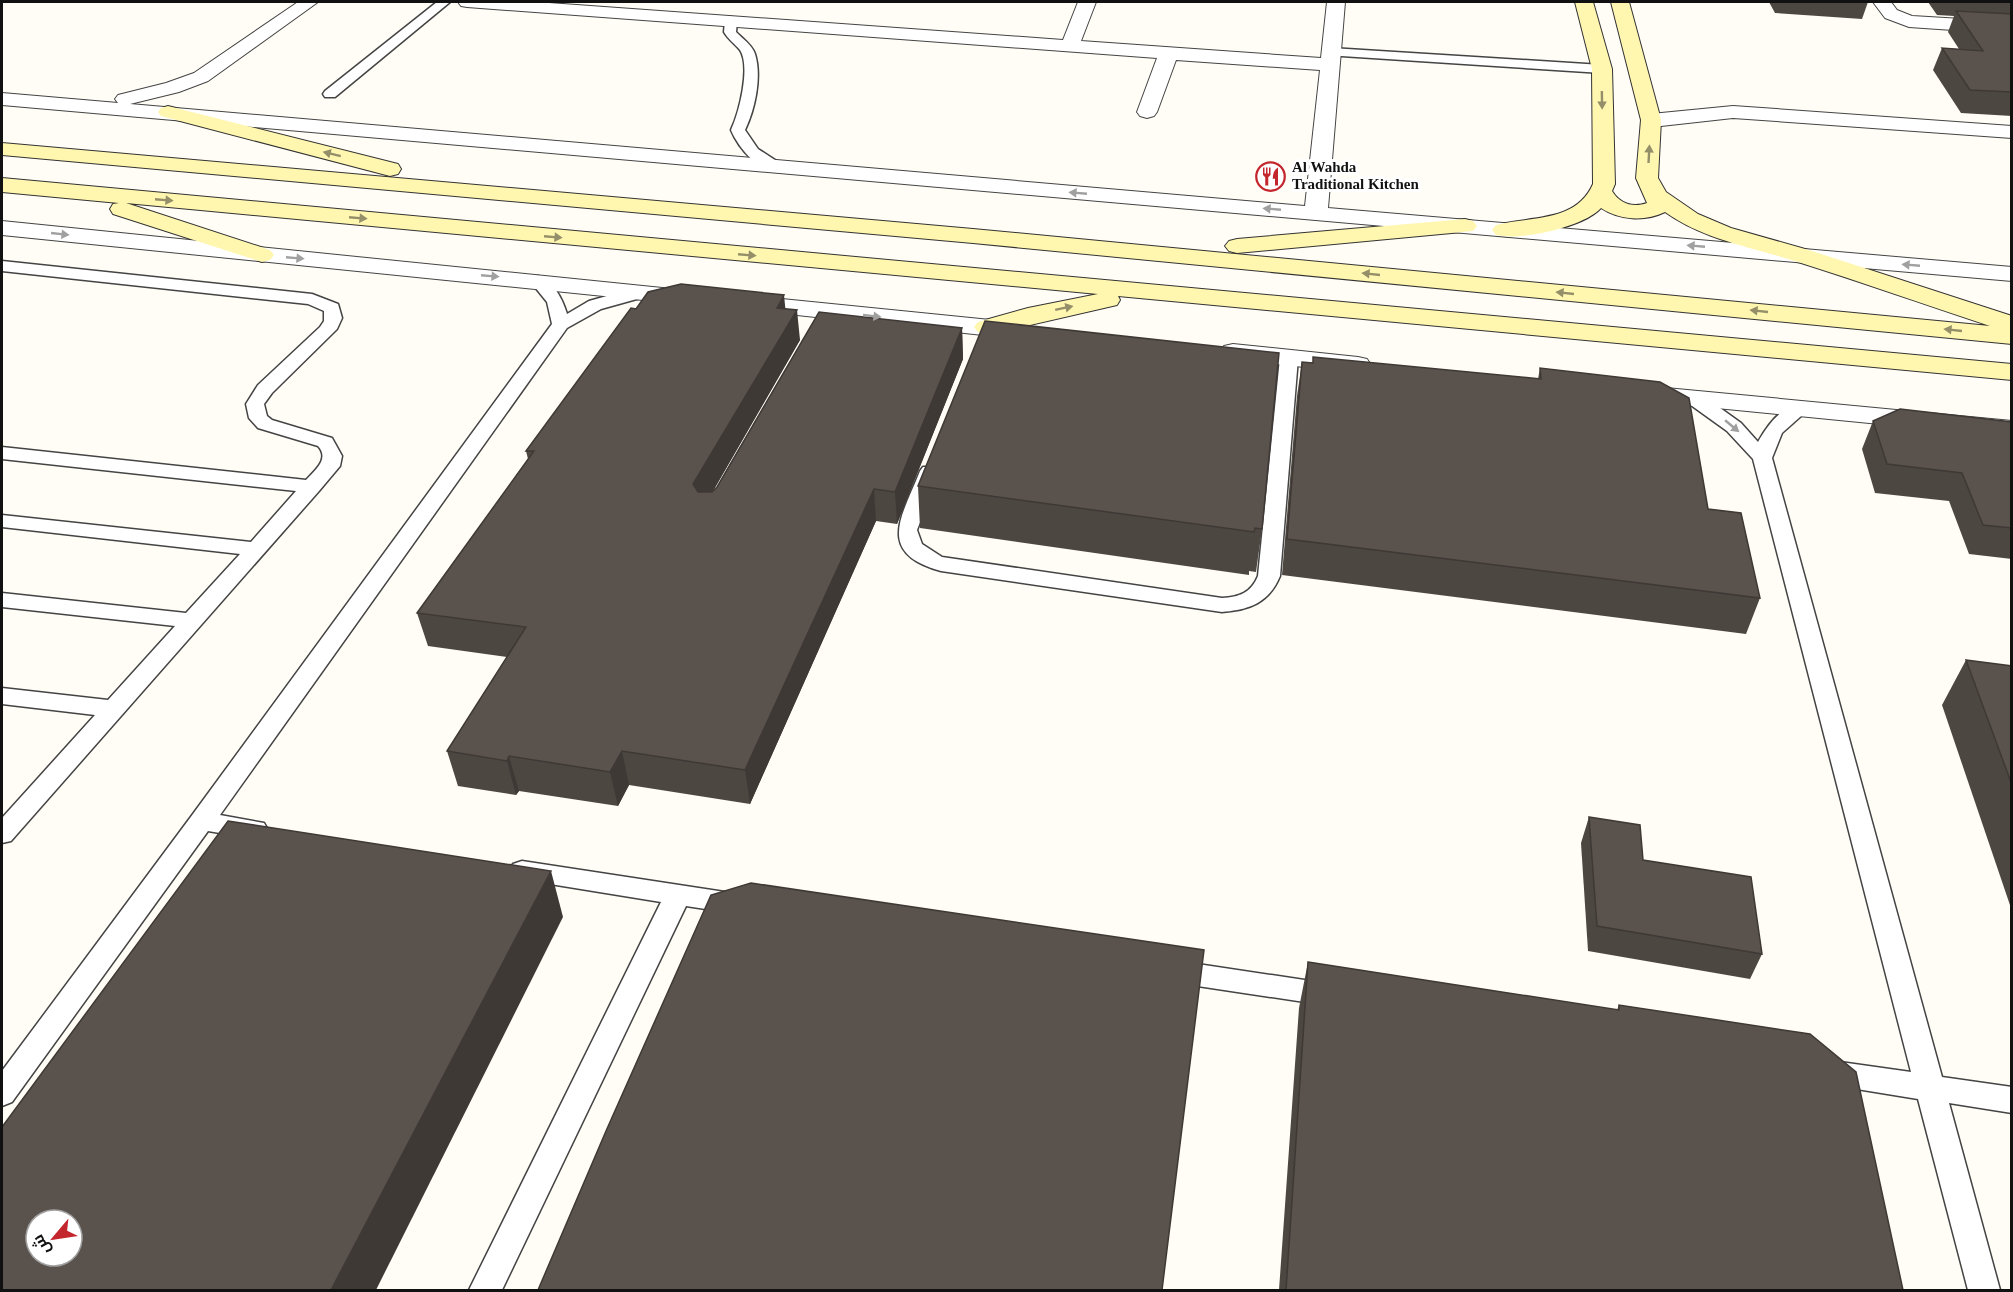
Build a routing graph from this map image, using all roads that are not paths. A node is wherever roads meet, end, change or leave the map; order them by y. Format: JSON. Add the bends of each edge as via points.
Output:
{"nodes":[{"id":1,"x":309,"y":2,"type":"edge"},
{"id":2,"x":444,"y":2,"type":"edge"},
{"id":3,"x":467,"y":2,"type":"edge"},
{"id":4,"x":1087,"y":2,"type":"edge"},
{"id":5,"x":1336,"y":2,"type":"edge"},
{"id":6,"x":1584,"y":2,"type":"edge"},
{"id":7,"x":1620,"y":2,"type":"edge"},
{"id":8,"x":1882,"y":2,"type":"edge"},
{"id":9,"x":601,"y":6,"type":"edge"},
{"id":10,"x":731,"y":21,"type":"junction"},
{"id":11,"x":2012,"y":28,"type":"edge"},
{"id":12,"x":1071,"y":46,"type":"junction"},
{"id":13,"x":1169,"y":53,"type":"junction"},
{"id":14,"x":1331,"y":59,"type":"junction"},
{"id":15,"x":1602,"y":69,"type":"junction"},
{"id":16,"x":201,"y":77,"type":"junction"},
{"id":17,"x":330,"y":94,"type":"dead end"},
{"id":18,"x":2,"y":99,"type":"edge"},
{"id":19,"x":87,"y":106,"type":"junction"},
{"id":20,"x":168,"y":112,"type":"junction"},
{"id":21,"x":1147,"y":112,"type":"dead end"},
{"id":22,"x":221,"y":117,"type":"junction"},
{"id":23,"x":1651,"y":120,"type":"junction"},
{"id":24,"x":2012,"y":132,"type":"edge"},
{"id":25,"x":2,"y":149,"type":"edge"},
{"id":26,"x":776,"y":166,"type":"junction"},
{"id":27,"x":2,"y":184,"type":"edge"},
{"id":28,"x":65,"y":191,"type":"junction"},
{"id":29,"x":1602,"y":193,"type":"junction"},
{"id":30,"x":490,"y":194,"type":"junction"},
{"id":31,"x":1657,"y":196,"type":"junction"},
{"id":32,"x":1316,"y":213,"type":"junction"},
{"id":33,"x":1465,"y":226,"type":"junction"},
{"id":34,"x":2,"y":228,"type":"edge"},
{"id":35,"x":1504,"y":230,"type":"junction"},
{"id":36,"x":1156,"y":253,"type":"junction"},
{"id":37,"x":262,"y":255,"type":"junction"},
{"id":38,"x":1804,"y":256,"type":"junction"},
{"id":39,"x":2,"y":266,"type":"edge"},
{"id":40,"x":2012,"y":274,"type":"edge"},
{"id":41,"x":538,"y":281,"type":"junction"},
{"id":42,"x":638,"y":293,"type":"junction"},
{"id":43,"x":1156,"y":293,"type":"junction"},
{"id":44,"x":561,"y":324,"type":"junction"},
{"id":45,"x":2012,"y":324,"type":"edge"},
{"id":46,"x":1057,"y":334,"type":"edge"},
{"id":47,"x":2012,"y":336,"type":"edge"},
{"id":48,"x":983,"y":338,"type":"junction"},
{"id":49,"x":1208,"y":350,"type":"edge"},
{"id":50,"x":1289,"y":358,"type":"junction"},
{"id":51,"x":1382,"y":367,"type":"edge"},
{"id":52,"x":2012,"y":372,"type":"edge"},
{"id":53,"x":1625,"y":392,"type":"edge"},
{"id":54,"x":1695,"y":399,"type":"junction"},
{"id":55,"x":1800,"y":409,"type":"junction"},
{"id":56,"x":2012,"y":429,"type":"edge"},
{"id":57,"x":2,"y":453,"type":"edge"},
{"id":58,"x":936,"y":456,"type":"edge"},
{"id":59,"x":1762,"y":458,"type":"junction"},
{"id":60,"x":312,"y":487,"type":"junction"},
{"id":61,"x":2,"y":521,"type":"edge"},
{"id":62,"x":256,"y":549,"type":"junction"},
{"id":63,"x":2,"y":600,"type":"edge"},
{"id":64,"x":192,"y":621,"type":"junction"},
{"id":65,"x":2,"y":696,"type":"edge"},
{"id":66,"x":113,"y":709,"type":"junction"},
{"id":67,"x":13,"y":806,"type":"edge"},
{"id":68,"x":202,"y":822,"type":"junction"},
{"id":69,"x":2,"y":834,"type":"edge"},
{"id":70,"x":284,"y":834,"type":"edge"},
{"id":71,"x":492,"y":866,"type":"edge"},
{"id":72,"x":678,"y":895,"type":"junction"},
{"id":73,"x":761,"y":908,"type":"edge"},
{"id":74,"x":1150,"y":968,"type":"edge"},
{"id":75,"x":1351,"y":999,"type":"edge"},
{"id":76,"x":1800,"y":1068,"type":"edge"},
{"id":77,"x":1930,"y":1088,"type":"junction"},
{"id":78,"x":2,"y":1093,"type":"edge"},
{"id":79,"x":2012,"y":1100,"type":"edge"},
{"id":80,"x":484,"y":1290,"type":"edge"},
{"id":81,"x":1984,"y":1290,"type":"edge"}],
"edges":[{"from":1,"to":16,"type":"street"},
{"from":2,"to":17,"type":"lane"},
{"from":3,"to":9,"type":"street"},
{"from":4,"to":12,"type":"street"},
{"from":5,"to":14,"type":"street"},
{"from":6,"to":15,"type":"main road"},
{"from":7,"to":23,"type":"main road"},
{"from":8,"to":11,"type":"street","via":[[1891,14],[1909,21]]},
{"from":9,"to":10,"type":"street"},
{"from":10,"to":12,"type":"street"},
{"from":10,"to":26,"type":"lane","via":[[730,32],[748,55],[748,105],[738,130],[753,153]]},
{"from":12,"to":13,"type":"street"},
{"from":13,"to":14,"type":"street"},
{"from":13,"to":21,"type":"street"},
{"from":14,"to":15,"type":"lane"},
{"from":14,"to":32,"type":"street"},
{"from":15,"to":29,"type":"main road","one_way":true},
{"from":16,"to":19,"type":"street","via":[[155,93]]},
{"from":16,"to":22,"type":"street","via":[[193,94],[200,105]]},
{"from":18,"to":19,"type":"street"},
{"from":19,"to":20,"type":"street"},
{"from":20,"to":22,"type":"street"},
{"from":30,"to":20,"type":"main road","one_way":true},
{"from":22,"to":26,"type":"street"},
{"from":23,"to":24,"type":"street","via":[[1733,112]]},
{"from":31,"to":23,"type":"main road","one_way":true,"via":[[1647,178]]},
{"from":25,"to":30,"type":"main road"},
{"from":32,"to":26,"type":"street","one_way":true},
{"from":27,"to":28,"type":"main road"},
{"from":28,"to":37,"type":"main road"},
{"from":28,"to":43,"type":"main road","one_way":true},
{"from":29,"to":31,"type":"main road","via":[[1612,205],[1641,212],[1656,208]]},
{"from":29,"to":35,"type":"main road","via":[[1588,208],[1562,220]]},
{"from":30,"to":36,"type":"main road"},
{"from":31,"to":38,"type":"main road","via":[[1713,229]]},
{"from":32,"to":33,"type":"street"},
{"from":33,"to":35,"type":"street"},
{"from":33,"to":36,"type":"main road"},
{"from":34,"to":37,"type":"street","one_way":true},
{"from":38,"to":35,"type":"street","one_way":true},
{"from":47,"to":36,"type":"main road","one_way":true},
{"from":37,"to":41,"type":"street","one_way":true},
{"from":40,"to":38,"type":"street","one_way":true},
{"from":38,"to":45,"type":"main road"},
{"from":39,"to":60,"type":"lane","via":[[312,299],[332,308],[333,323],[265,389],[255,404],[255,411],[265,424],[325,442],[332,449],[330,466]]},
{"from":41,"to":42,"type":"street"},
{"from":41,"to":44,"type":"lane","via":[[555,301]]},
{"from":42,"to":44,"type":"lane","via":[[595,306]]},
{"from":42,"to":48,"type":"street","one_way":true,"via":[[822,322]]},
{"from":48,"to":43,"type":"main road","one_way":true,"via":[[1070,307]]},
{"from":43,"to":52,"type":"main road"},
{"from":44,"to":68,"type":"lane"},
{"from":46,"to":48,"type":"street"},
{"from":49,"to":50,"type":"street"},
{"from":50,"to":51,"type":"street"},
{"from":50,"to":58,"type":"lane","via":[[1269,576],[1261,594],[1237,604],[1222,605],[926,559],[908,541],[907,530]]},
{"from":53,"to":54,"type":"street"},
{"from":54,"to":55,"type":"street"},
{"from":54,"to":59,"type":"lane","one_way":true,"via":[[1734,427]]},
{"from":55,"to":56,"type":"street"},
{"from":55,"to":59,"type":"lane","via":[[1770,435]]},
{"from":57,"to":60,"type":"lane"},
{"from":59,"to":77,"type":"lane"},
{"from":60,"to":62,"type":"lane"},
{"from":61,"to":62,"type":"lane"},
{"from":62,"to":64,"type":"lane"},
{"from":63,"to":64,"type":"lane"},
{"from":64,"to":66,"type":"lane"},
{"from":65,"to":66,"type":"lane"},
{"from":66,"to":67,"type":"lane"},
{"from":67,"to":69,"type":"lane"},
{"from":68,"to":70,"type":"lane"},
{"from":68,"to":78,"type":"lane"},
{"from":71,"to":72,"type":"lane"},
{"from":72,"to":73,"type":"lane"},
{"from":72,"to":80,"type":"lane"},
{"from":74,"to":75,"type":"lane"},
{"from":76,"to":77,"type":"lane"},
{"from":77,"to":79,"type":"lane"},
{"from":77,"to":81,"type":"lane"}]}
